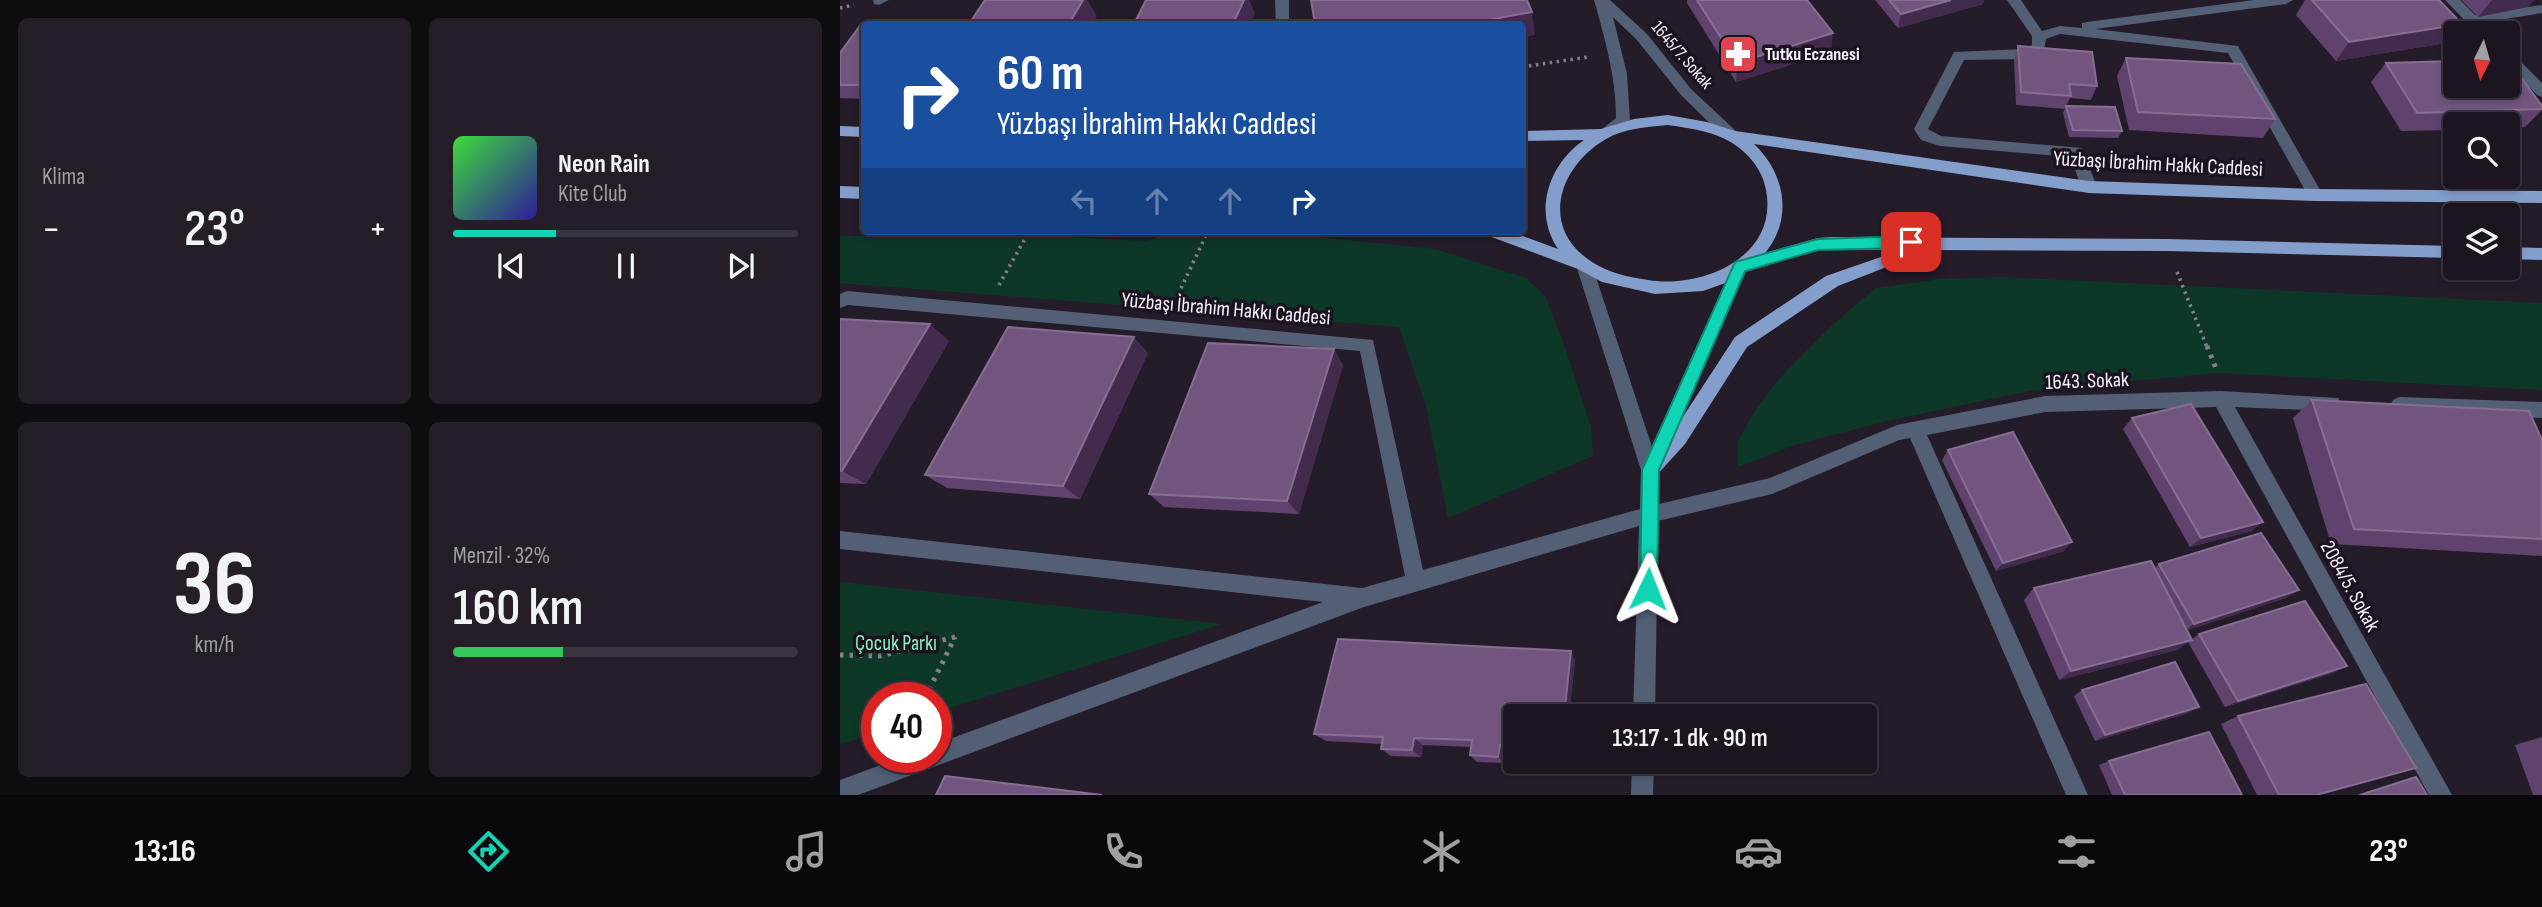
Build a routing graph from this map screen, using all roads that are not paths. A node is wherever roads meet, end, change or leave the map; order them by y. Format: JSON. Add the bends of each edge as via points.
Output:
{"nodes":[{"id":1,"x":1282,"y":0,"type":"edge"},
{"id":2,"x":1602,"y":0,"type":"edge"},
{"id":3,"x":2014,"y":0,"type":"edge"},
{"id":4,"x":2286,"y":0,"type":"edge"},
{"id":5,"x":2452,"y":0,"type":"edge"},
{"id":6,"x":2542,"y":9,"type":"edge"},
{"id":7,"x":2472,"y":20,"type":"joint"},
{"id":8,"x":1283,"y":21,"type":"edge"},
{"id":9,"x":2060,"y":30,"type":"junction"},
{"id":10,"x":2039,"y":36,"type":"junction"},
{"id":11,"x":2520,"y":69,"type":"edge"},
{"id":12,"x":2542,"y":92,"type":"edge"},
{"id":13,"x":840,"y":131,"type":"edge"},
{"id":14,"x":861,"y":132,"type":"edge"},
{"id":15,"x":1603,"y":134,"type":"junction"},
{"id":16,"x":1526,"y":136,"type":"edge"},
{"id":17,"x":1732,"y":136,"type":"junction"},
{"id":18,"x":2089,"y":187,"type":"junction"},
{"id":19,"x":840,"y":192,"type":"edge"},
{"id":20,"x":861,"y":193,"type":"edge"},
{"id":21,"x":2315,"y":195,"type":"junction"},
{"id":22,"x":2542,"y":197,"type":"edge"},
{"id":23,"x":1503,"y":235,"type":"edge"},
{"id":24,"x":1954,"y":242,"type":"junction"},
{"id":25,"x":2443,"y":252,"type":"edge"},
{"id":26,"x":2520,"y":253,"type":"edge"},
{"id":27,"x":2542,"y":254,"type":"edge"},
{"id":28,"x":1584,"y":265,"type":"junction"},
{"id":29,"x":1740,"y":267,"type":"junction"},
{"id":30,"x":840,"y":301,"type":"edge"},
{"id":31,"x":2221,"y":399,"type":"junction"},
{"id":32,"x":2344,"y":403,"type":"edge"},
{"id":33,"x":2385,"y":404,"type":"edge"},
{"id":34,"x":2542,"y":410,"type":"edge"},
{"id":35,"x":1915,"y":429,"type":"junction"},
{"id":36,"x":1650,"y":470,"type":"junction"},
{"id":37,"x":1651,"y":514,"type":"junction"},
{"id":38,"x":840,"y":540,"type":"edge"},
{"id":39,"x":1416,"y":582,"type":"junction"},
{"id":40,"x":1364,"y":597,"type":"junction"},
{"id":41,"x":1644,"y":704,"type":"edge"},
{"id":42,"x":952,"y":749,"type":"edge"},
{"id":43,"x":888,"y":773,"type":"edge"},
{"id":44,"x":1643,"y":774,"type":"edge"},
{"id":45,"x":840,"y":791,"type":"edge"},
{"id":46,"x":1642,"y":795,"type":"edge"},
{"id":47,"x":2077,"y":795,"type":"edge"},
{"id":48,"x":2441,"y":795,"type":"edge"}],
"edges":[{"from":1,"to":8,"type":"street"},
{"from":2,"to":15,"type":"street","via":[[1623,103],[1623,120]]},
{"from":2,"to":17,"type":"street","name":"1645/7. Sokak","via":[[1642,37],[1686,93]]},
{"from":3,"to":10,"type":"street"},
{"from":4,"to":9,"type":"street"},
{"from":5,"to":7,"type":"street"},
{"from":6,"to":7,"type":"street"},
{"from":9,"to":10,"type":"street"},
{"from":9,"to":21,"type":"street","via":[[2234,50]]},
{"from":10,"to":18,"type":"street","via":[[2039,47],[2026,54],[1959,55],[1922,129],[1926,136],[1940,141],[2077,152]]},
{"from":11,"to":12,"type":"street"},
{"from":13,"to":14,"type":"main road"},
{"from":15,"to":16,"type":"main road"},
{"from":15,"to":17,"type":"main road","via":[[1634,123],[1668,120],[1702,124]]},
{"from":15,"to":28,"type":"main road","via":[[1578,150],[1561,171],[1552,195],[1553,220],[1563,245]]},
{"from":17,"to":18,"type":"main road","name":"Yüzbaşı İbrahim Hakkı Caddesi"},
{"from":17,"to":29,"type":"main road","via":[[1755,153],[1771,174],[1777,198],[1775,223],[1762,247]]},
{"from":18,"to":21,"type":"main road","name":"Yüzbaşı İbrahim Hakkı Caddesi"},
{"from":19,"to":20,"type":"main road"},
{"from":21,"to":22,"type":"main road","name":"Yüzbaşı İbrahim Hakkı Caddesi"},
{"from":23,"to":28,"type":"main road"},
{"from":24,"to":25,"type":"main road"},
{"from":24,"to":29,"type":"main road","via":[[1818,244]]},
{"from":24,"to":36,"type":"main road","via":[[1911,251],[1832,281],[1741,342],[1679,438]]},
{"from":26,"to":27,"type":"main road"},
{"from":28,"to":29,"type":"main road","via":[[1612,280],[1679,289],[1712,281]]},
{"from":28,"to":36,"type":"street"},
{"from":29,"to":36,"type":"street"},
{"from":30,"to":39,"type":"street","name":"Yüzbaşı İbrahim Hakkı Caddesi","via":[[847,298],[1367,345]]},
{"from":31,"to":32,"type":"street","name":"1643. Sokak"},
{"from":31,"to":35,"type":"street","name":"1643. Sokak","via":[[2045,404]]},
{"from":31,"to":48,"type":"street","name":"2084/5. Sokak"},
{"from":33,"to":34,"type":"street"},
{"from":35,"to":37,"type":"street","name":"1643. Sokak","via":[[1772,486]]},
{"from":35,"to":47,"type":"street"},
{"from":36,"to":37,"type":"street"},
{"from":37,"to":39,"type":"street","name":"1643. Sokak"},
{"from":37,"to":41,"type":"street"},
{"from":38,"to":40,"type":"street"},
{"from":39,"to":40,"type":"street","name":"1643. Sokak"},
{"from":40,"to":42,"type":"street","name":"1643. Sokak"},
{"from":43,"to":45,"type":"street"},
{"from":44,"to":46,"type":"street"}]}
